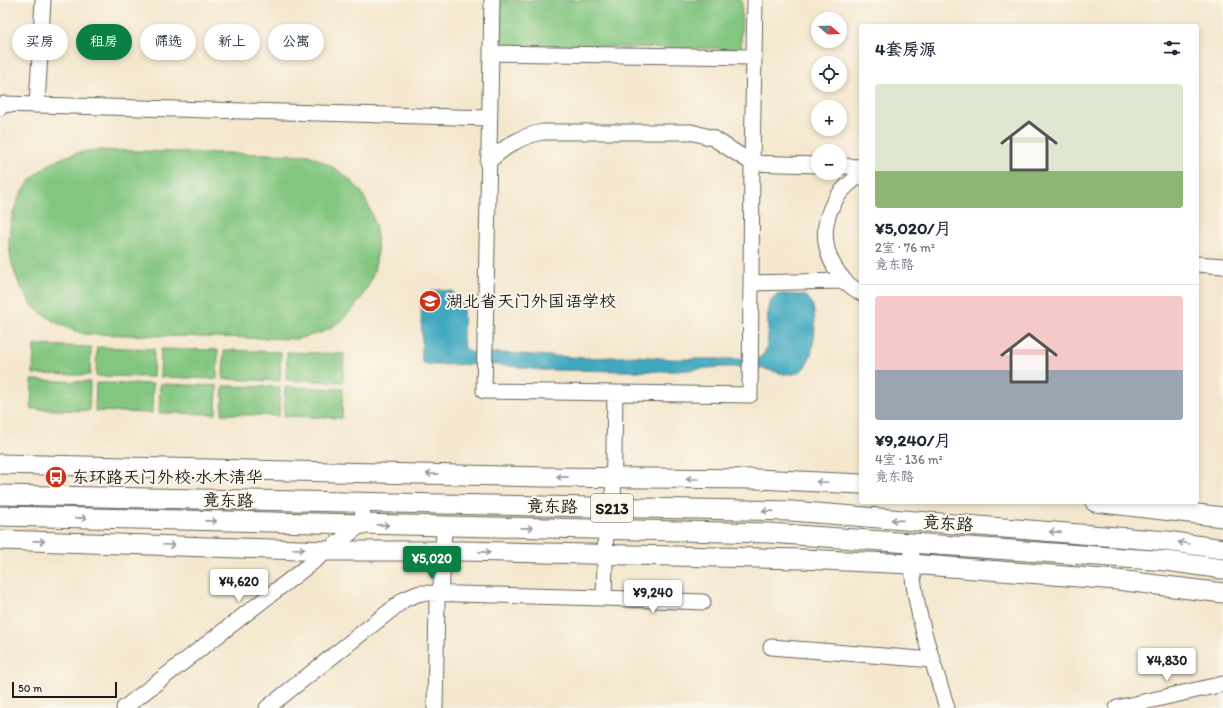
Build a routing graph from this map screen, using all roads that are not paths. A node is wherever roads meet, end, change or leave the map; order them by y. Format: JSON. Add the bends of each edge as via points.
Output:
{"nodes":[{"id":1,"x":43,"y":0,"type":"edge"},
{"id":2,"x":492,"y":0,"type":"edge"},
{"id":3,"x":755,"y":0,"type":"edge"},
{"id":4,"x":491,"y":53,"type":"junction"},
{"id":5,"x":754,"y":57,"type":"junction"},
{"id":6,"x":37,"y":105,"type":"junction"},
{"id":7,"x":0,"y":108,"type":"edge"},
{"id":8,"x":489,"y":118,"type":"junction"},
{"id":9,"x":488,"y":162,"type":"junction"},
{"id":10,"x":752,"y":163,"type":"junction"},
{"id":11,"x":811,"y":165,"type":"edge"},
{"id":12,"x":847,"y":166,"type":"edge"},
{"id":13,"x":859,"y":167,"type":"edge"},
{"id":14,"x":859,"y":177,"type":"edge"},
{"id":15,"x":1199,"y":264,"type":"edge"},
{"id":16,"x":1223,"y":266,"type":"edge"},
{"id":17,"x":844,"y":281,"type":"junction"},
{"id":18,"x":751,"y":283,"type":"junction"},
{"id":19,"x":859,"y":292,"type":"edge"},
{"id":20,"x":615,"y":393,"type":"junction"},
{"id":21,"x":0,"y":464,"type":"edge"},
{"id":22,"x":613,"y":478,"type":"junction"},
{"id":23,"x":859,"y":484,"type":"edge"},
{"id":24,"x":0,"y":495,"type":"edge"},
{"id":25,"x":363,"y":502,"type":"junction"},
{"id":26,"x":1112,"y":504,"type":"edge"},
{"id":27,"x":613,"y":508,"type":"junction"},
{"id":28,"x":0,"y":516,"type":"edge"},
{"id":29,"x":1223,"y":517,"type":"edge"},
{"id":30,"x":362,"y":524,"type":"junction"},
{"id":31,"x":444,"y":526,"type":"junction"},
{"id":32,"x":606,"y":530,"type":"junction"},
{"id":33,"x":0,"y":540,"type":"edge"},
{"id":34,"x":912,"y":543,"type":"junction"},
{"id":35,"x":1223,"y":549,"type":"edge"},
{"id":36,"x":328,"y":551,"type":"junction"},
{"id":37,"x":443,"y":551,"type":"junction"},
{"id":38,"x":605,"y":554,"type":"junction"},
{"id":39,"x":911,"y":564,"type":"junction"},
{"id":40,"x":1223,"y":569,"type":"edge"},
{"id":41,"x":1223,"y":593,"type":"edge"},
{"id":42,"x":439,"y":594,"type":"junction"},
{"id":43,"x":604,"y":598,"type":"junction"},
{"id":44,"x":703,"y":602,"type":"dead end"},
{"id":45,"x":771,"y":647,"type":"dead end"},
{"id":46,"x":933,"y":660,"type":"junction"},
{"id":47,"x":1223,"y":684,"type":"edge"},
{"id":48,"x":124,"y":708,"type":"edge"},
{"id":49,"x":267,"y":708,"type":"edge"},
{"id":50,"x":435,"y":708,"type":"edge"},
{"id":51,"x":947,"y":708,"type":"edge"},
{"id":52,"x":1117,"y":708,"type":"edge"}],
"edges":[{"from":1,"to":6,"type":"street"},
{"from":2,"to":4,"type":"street"},
{"from":3,"to":5,"type":"street"},
{"from":4,"to":5,"type":"street"},
{"from":4,"to":8,"type":"street"},
{"from":5,"to":10,"type":"street"},
{"from":6,"to":7,"type":"street","via":[[4,104]]},
{"from":6,"to":8,"type":"street"},
{"from":8,"to":9,"type":"street"},
{"from":9,"to":10,"type":"street","via":[[510,144],[532,134],[644,132],[702,134],[724,144]]},
{"from":9,"to":20,"type":"street","via":[[484,391]]},
{"from":10,"to":11,"type":"street"},
{"from":10,"to":18,"type":"street"},
{"from":12,"to":13,"type":"street"},
{"from":14,"to":17,"type":"street","via":[[847,184],[833,201],[826,221],[825,243],[829,257]]},
{"from":15,"to":16,"type":"street"},
{"from":17,"to":18,"type":"street"},
{"from":17,"to":19,"type":"street"},
{"from":18,"to":20,"type":"street","via":[[750,395]]},
{"from":20,"to":22,"type":"street"},
{"from":22,"to":21,"type":"main road","one_way":true},
{"from":23,"to":22,"type":"main road","one_way":true,"via":[[756,479]]},
{"from":22,"to":27,"type":"street"},
{"from":24,"to":25,"type":"main road","name":"竟东路","number":"S213"},
{"from":25,"to":27,"type":"main road","name":"竟东路","number":"S213"},
{"from":25,"to":30,"type":"street"},
{"from":26,"to":29,"type":"main road"},
{"from":35,"to":27,"type":"main road","name":"竟东路","number":"S213","one_way":true,"via":[[1167,540],[791,511]]},
{"from":28,"to":30,"type":"main road","name":"竟东路","number":"S213","one_way":true},
{"from":30,"to":31,"type":"main road","name":"竟东路","number":"S213","one_way":true},
{"from":30,"to":36,"type":"street"},
{"from":31,"to":32,"type":"main road","name":"竟东路","number":"S213","one_way":true},
{"from":31,"to":37,"type":"street"},
{"from":32,"to":34,"type":"main road","name":"竟东路","number":"S213","via":[[769,533]]},
{"from":32,"to":38,"type":"street"},
{"from":33,"to":36,"type":"main road","one_way":true},
{"from":34,"to":39,"type":"street"},
{"from":34,"to":40,"type":"main road","name":"竟东路","number":"S213","via":[[1167,561]]},
{"from":36,"to":37,"type":"main road"},
{"from":36,"to":48,"type":"street"},
{"from":37,"to":38,"type":"main road","one_way":true},
{"from":37,"to":42,"type":"street"},
{"from":38,"to":39,"type":"main road","via":[[794,558]]},
{"from":38,"to":43,"type":"street"},
{"from":39,"to":41,"type":"main road","via":[[1118,580]]},
{"from":39,"to":46,"type":"street","via":[[918,610]]},
{"from":42,"to":43,"type":"street"},
{"from":42,"to":49,"type":"street","via":[[420,593],[405,599]]},
{"from":42,"to":50,"type":"street"},
{"from":43,"to":44,"type":"street"},
{"from":45,"to":46,"type":"street"},
{"from":46,"to":51,"type":"street"},
{"from":47,"to":52,"type":"street"}]}
